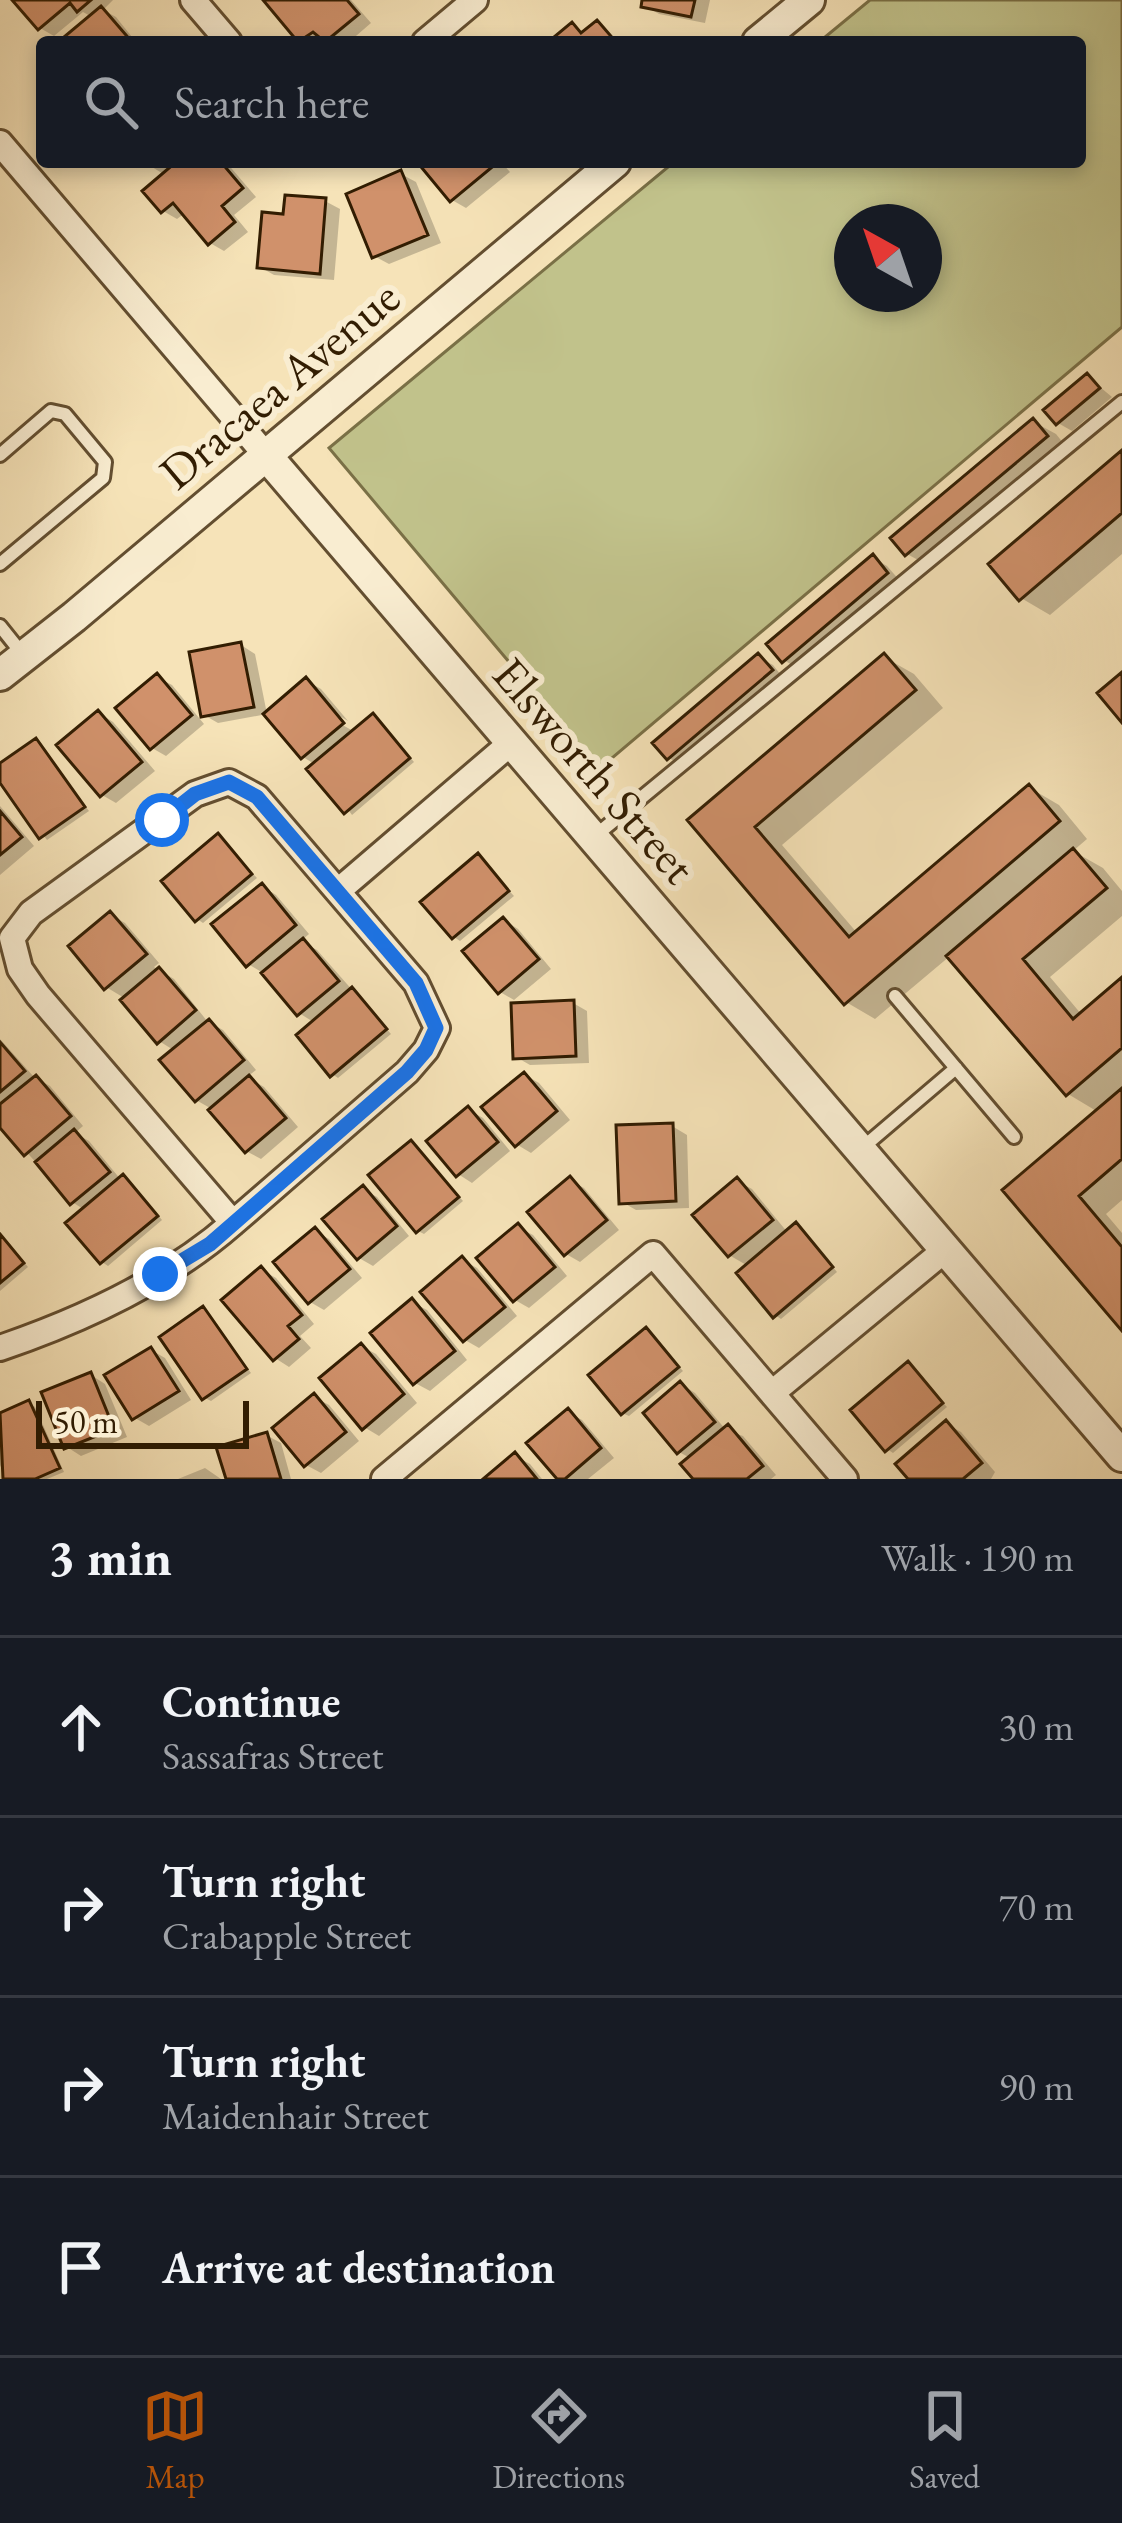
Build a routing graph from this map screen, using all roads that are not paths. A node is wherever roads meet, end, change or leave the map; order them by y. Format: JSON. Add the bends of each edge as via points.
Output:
{"nodes":[{"id":1,"x":193,"y":0,"type":"edge"},
{"id":2,"x":476,"y":0,"type":"edge"},
{"id":3,"x":809,"y":0,"type":"edge"},
{"id":4,"x":224,"y":36,"type":"edge"},
{"id":5,"x":432,"y":36,"type":"edge"},
{"id":6,"x":765,"y":36,"type":"edge"},
{"id":7,"x":0,"y":142,"type":"edge"},
{"id":8,"x":608,"y":168,"type":"edge"},
{"id":9,"x":1122,"y":402,"type":"edge"},
{"id":10,"x":265,"y":454,"type":"junction"},
{"id":11,"x":0,"y":455,"type":"edge"},
{"id":12,"x":0,"y":564,"type":"edge"},
{"id":13,"x":0,"y":626,"type":"edge"},
{"id":14,"x":12,"y":666,"type":"edge"},
{"id":15,"x":512,"y":742,"type":"junction"},
{"id":16,"x":594,"y":837,"type":"junction"},
{"id":17,"x":338,"y":891,"type":"junction"},
{"id":18,"x":895,"y":996,"type":"dead end"},
{"id":19,"x":956,"y":1068,"type":"junction"},
{"id":20,"x":1014,"y":1138,"type":"dead end"},
{"id":21,"x":860,"y":1150,"type":"junction"},
{"id":22,"x":233,"y":1223,"type":"junction"},
{"id":23,"x":945,"y":1250,"type":"junction"},
{"id":24,"x":0,"y":1348,"type":"edge"},
{"id":25,"x":772,"y":1394,"type":"junction"},
{"id":26,"x":1122,"y":1456,"type":"edge"},
{"id":27,"x":384,"y":1479,"type":"edge"},
{"id":28,"x":845,"y":1479,"type":"edge"}],
"edges":[{"from":1,"to":4,"type":"street"},
{"from":2,"to":5,"type":"street"},
{"from":3,"to":6,"type":"street"},
{"from":7,"to":10,"type":"street","name":"Elsworth Street"},
{"from":8,"to":10,"type":"street","name":"Dracaea Avenue"},
{"from":9,"to":16,"type":"lane"},
{"from":10,"to":14,"type":"street","name":"Dracaea Avenue"},
{"from":10,"to":15,"type":"street","name":"Elsworth Street"},
{"from":11,"to":12,"type":"lane","via":[[51,411],[64,414],[105,462],[103,478]]},
{"from":13,"to":14,"type":"lane"},
{"from":15,"to":16,"type":"street","name":"Elsworth Street"},
{"from":15,"to":17,"type":"street"},
{"from":16,"to":21,"type":"street","name":"Elsworth Street"},
{"from":17,"to":22,"type":"street","via":[[416,983],[436,1028],[407,1072]]},
{"from":17,"to":22,"type":"street","via":[[257,797],[229,782],[195,794],[31,913],[13,938],[20,969],[38,995]]},
{"from":18,"to":19,"type":"lane"},
{"from":19,"to":20,"type":"lane"},
{"from":19,"to":21,"type":"lane"},
{"from":21,"to":23,"type":"street","name":"Elsworth Street"},
{"from":22,"to":24,"type":"street","via":[[104,1305]]},
{"from":23,"to":25,"type":"street"},
{"from":23,"to":26,"type":"street","name":"Elsworth Street"},
{"from":25,"to":27,"type":"street","via":[[653,1254]]},
{"from":25,"to":28,"type":"street"}]}
